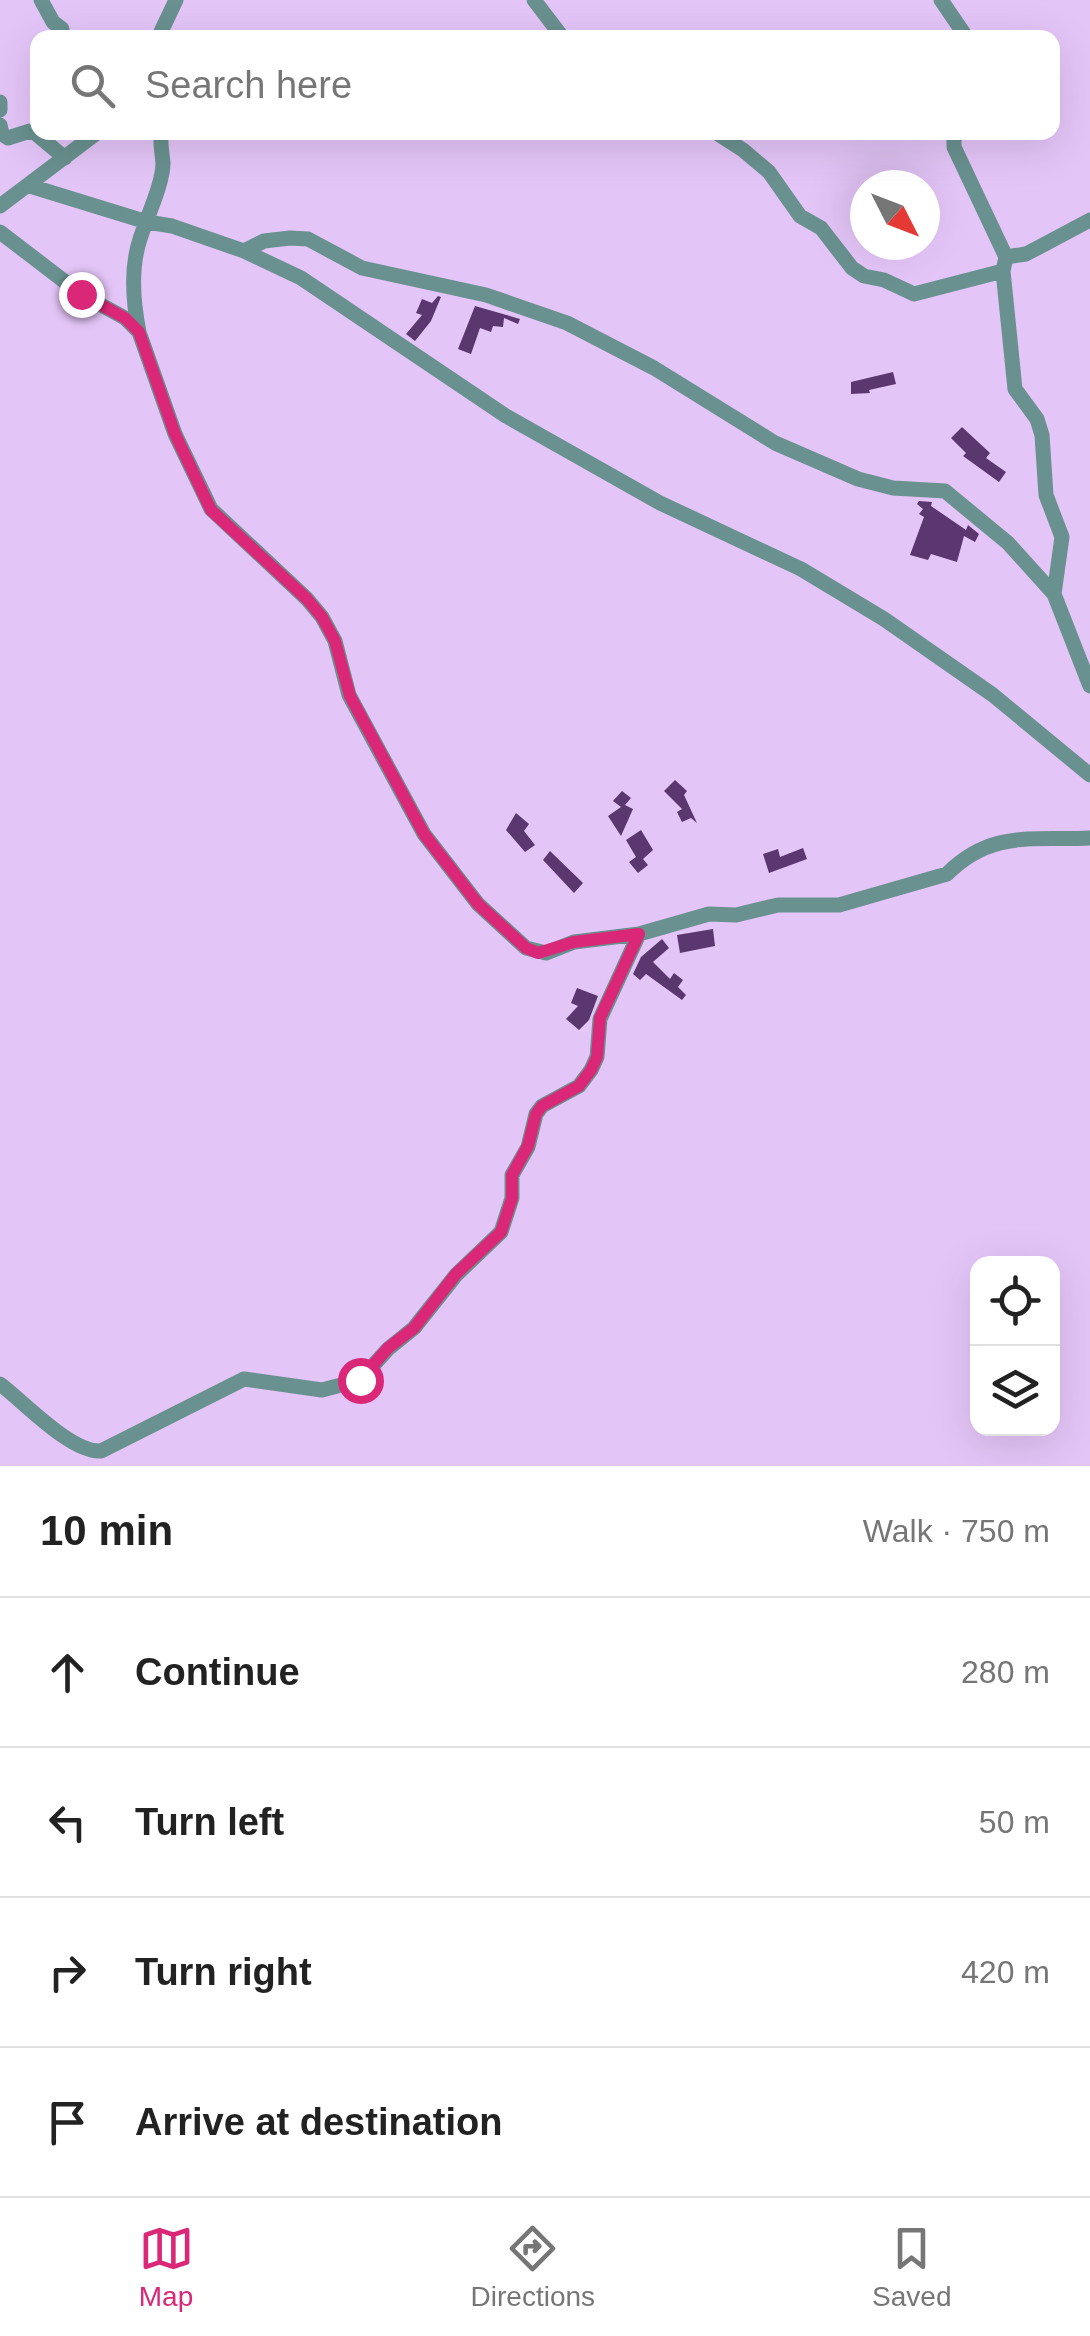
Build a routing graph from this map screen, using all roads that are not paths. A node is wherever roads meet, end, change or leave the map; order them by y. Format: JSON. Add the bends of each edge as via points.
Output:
{"nodes":[{"id":1,"x":41,"y":0,"type":"edge"},
{"id":2,"x":176,"y":0,"type":"edge"},
{"id":3,"x":534,"y":0,"type":"edge"},
{"id":4,"x":941,"y":0,"type":"edge"},
{"id":5,"x":62,"y":29,"type":"dead end"},
{"id":6,"x":162,"y":30,"type":"edge"},
{"id":7,"x":557,"y":30,"type":"edge"},
{"id":8,"x":962,"y":30,"type":"edge"},
{"id":9,"x":0,"y":102,"type":"edge"},
{"id":10,"x":0,"y":110,"type":"edge"},
{"id":11,"x":0,"y":125,"type":"edge"},
{"id":12,"x":30,"y":133,"type":"edge"},
{"id":13,"x":45,"y":140,"type":"edge"},
{"id":14,"x":88,"y":140,"type":"edge"},
{"id":15,"x":160,"y":140,"type":"edge"},
{"id":16,"x":728,"y":140,"type":"edge"},
{"id":17,"x":954,"y":140,"type":"edge"},
{"id":18,"x":66,"y":158,"type":"junction"},
{"id":19,"x":30,"y":186,"type":"junction"},
{"id":20,"x":0,"y":206,"type":"edge"},
{"id":21,"x":1090,"y":220,"type":"edge"},
{"id":22,"x":147,"y":222,"type":"junction"},
{"id":23,"x":0,"y":232,"type":"edge"},
{"id":24,"x":244,"y":252,"type":"junction"},
{"id":25,"x":1005,"y":264,"type":"junction"},
{"id":26,"x":139,"y":332,"type":"junction"},
{"id":27,"x":1054,"y":594,"type":"junction"},
{"id":28,"x":1090,"y":686,"type":"edge"},
{"id":29,"x":1090,"y":774,"type":"edge"},
{"id":30,"x":1090,"y":838,"type":"edge"},
{"id":31,"x":639,"y":934,"type":"junction"},
{"id":32,"x":0,"y":1384,"type":"edge"}],
"edges":[{"from":1,"to":5,"type":"street"},
{"from":2,"to":6,"type":"street"},
{"from":3,"to":7,"type":"street"},
{"from":4,"to":8,"type":"street"},
{"from":9,"to":10,"type":"street"},
{"from":11,"to":12,"type":"street","via":[[8,138]]},
{"from":13,"to":18,"type":"street"},
{"from":14,"to":18,"type":"street"},
{"from":15,"to":22,"type":"street","via":[[163,165]]},
{"from":16,"to":25,"type":"street","via":[[769,172],[791,206],[821,228],[858,274],[914,294]]},
{"from":17,"to":25,"type":"street"},
{"from":18,"to":19,"type":"street"},
{"from":19,"to":20,"type":"street"},
{"from":19,"to":22,"type":"street"},
{"from":21,"to":25,"type":"street"},
{"from":22,"to":24,"type":"street"},
{"from":22,"to":26,"type":"street","via":[[134,270]]},
{"from":23,"to":26,"type":"street"},
{"from":24,"to":27,"type":"street","via":[[264,241],[308,240],[362,268],[486,295],[567,322],[775,443],[858,479],[945,490],[1008,543]]},
{"from":24,"to":29,"type":"street","via":[[302,278],[540,435],[884,618],[993,694]]},
{"from":25,"to":27,"type":"street","via":[[1015,389],[1037,420],[1046,494],[1062,538]]},
{"from":26,"to":31,"type":"street","via":[[211,510],[322,617],[350,696],[424,834],[478,904],[538,953]]},
{"from":27,"to":28,"type":"street"},
{"from":30,"to":31,"type":"street","via":[[1012,838],[986,846],[947,874],[838,905],[709,914]]},
{"from":31,"to":32,"type":"street","via":[[600,1018],[591,1070],[536,1114],[512,1175],[501,1232],[360,1380],[322,1390],[244,1380],[92,1452]]}]}
